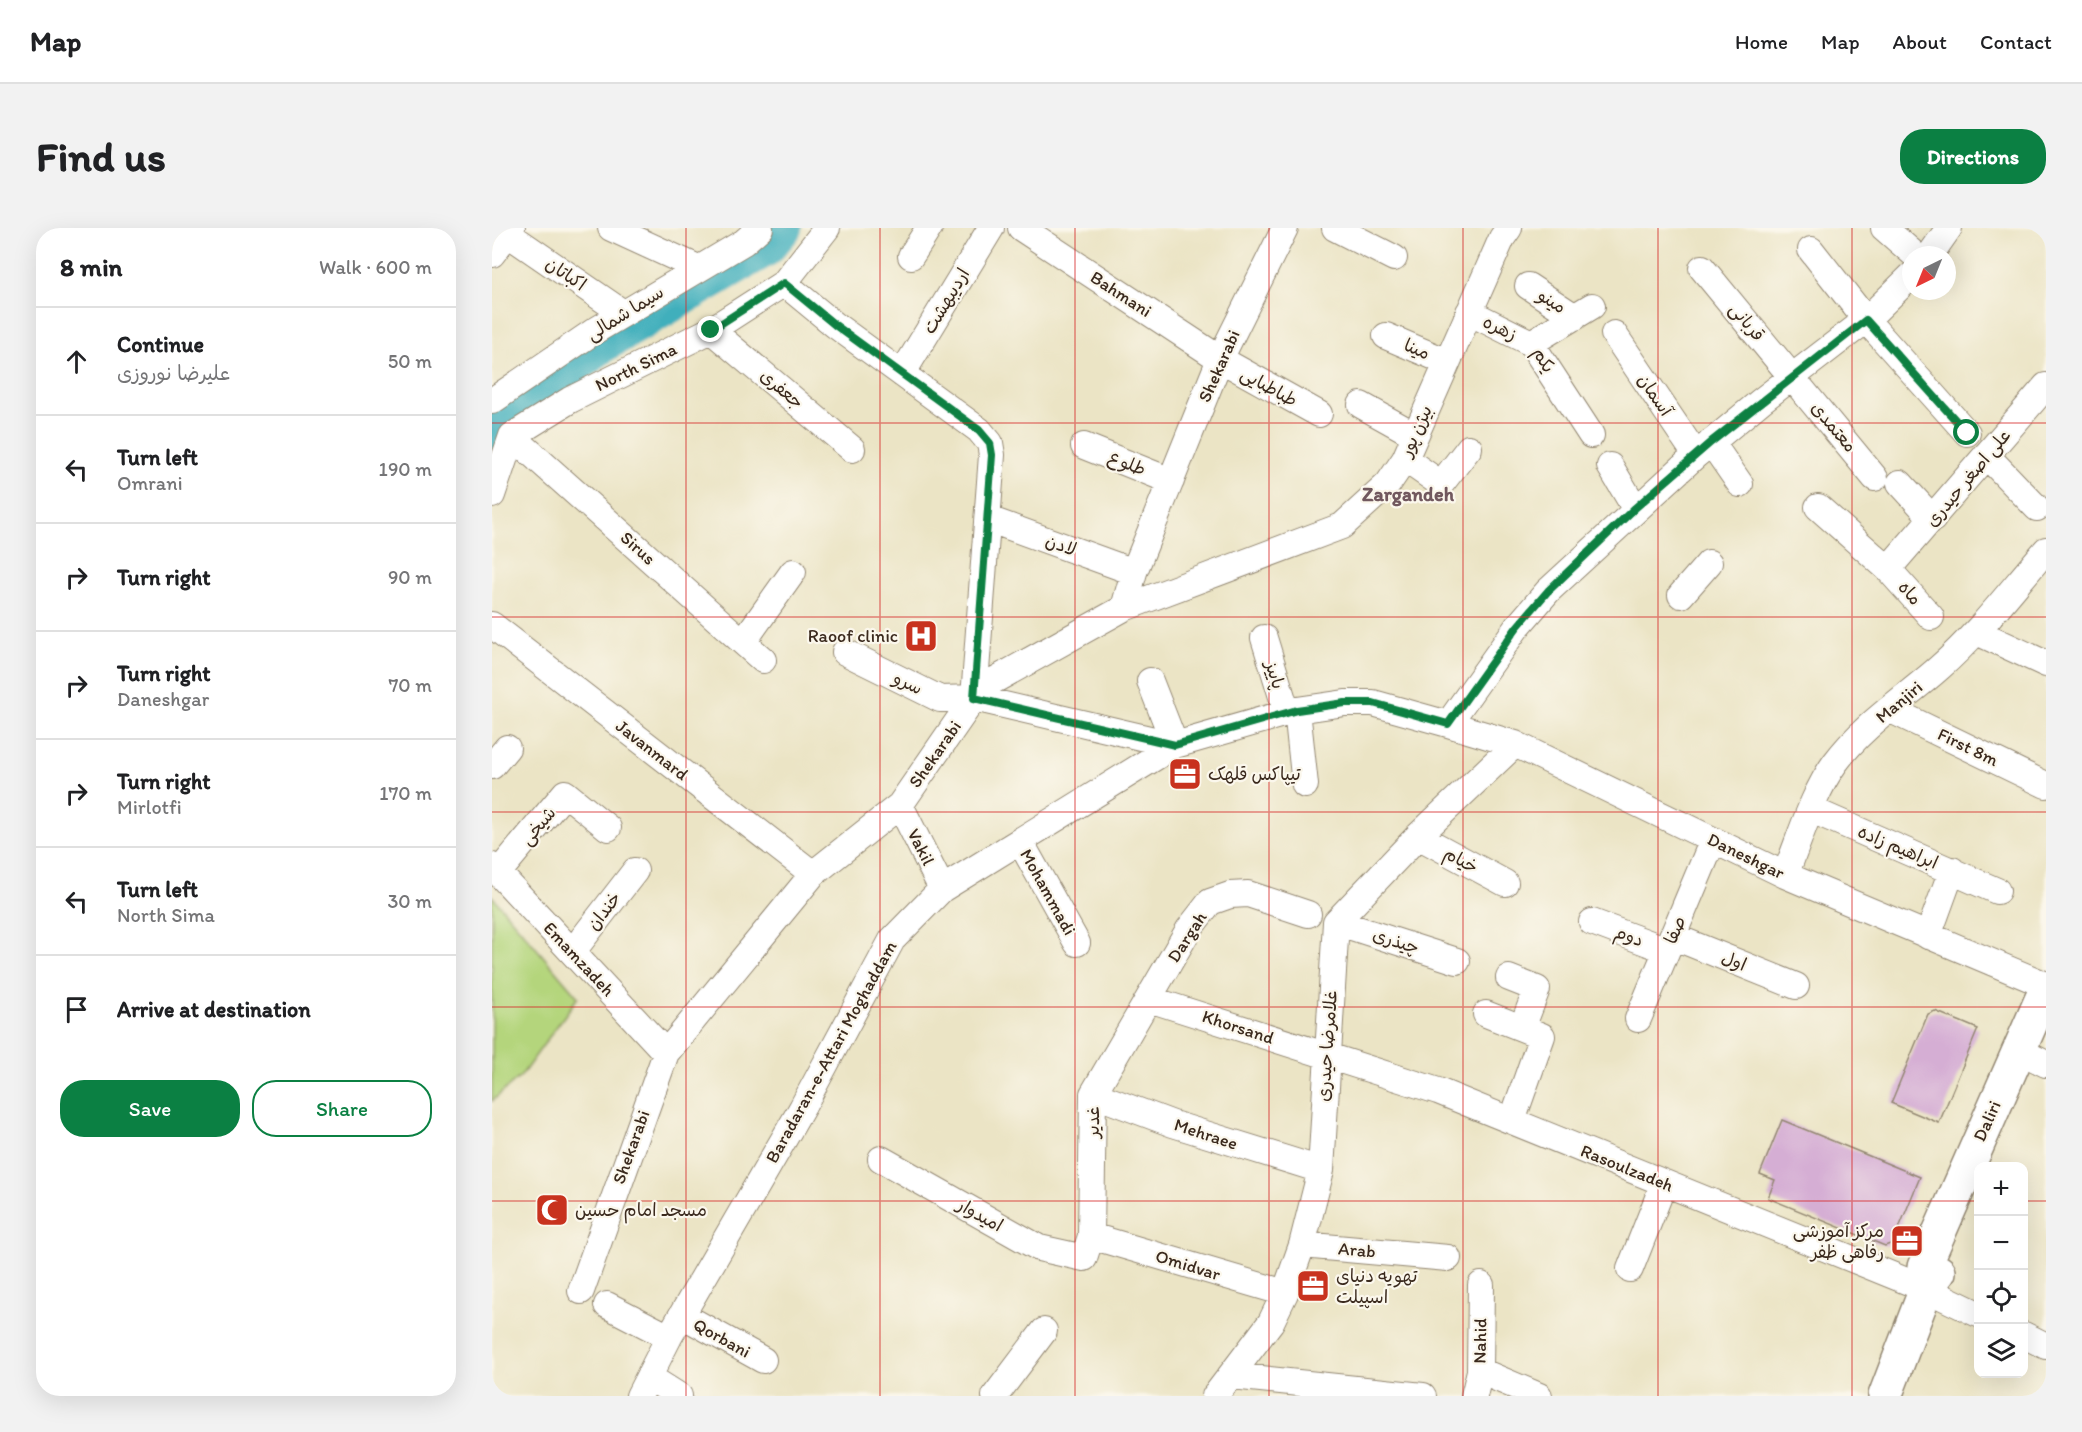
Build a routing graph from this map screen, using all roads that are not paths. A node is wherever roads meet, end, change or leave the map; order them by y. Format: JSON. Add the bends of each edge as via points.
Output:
{"nodes":[{"id":1,"x":612,"y":228,"type":"edge"},
{"id":2,"x":760,"y":228,"type":"edge"},
{"id":3,"x":827,"y":228,"type":"edge"},
{"id":4,"x":929,"y":228,"type":"edge"},
{"id":5,"x":991,"y":228,"type":"edge"},
{"id":6,"x":1021,"y":228,"type":"edge"},
{"id":7,"x":1335,"y":228,"type":"edge"},
{"id":8,"x":1884,"y":228,"type":"edge"},
{"id":9,"x":1949,"y":228,"type":"edge"},
{"id":10,"x":1498,"y":230,"type":"edge"},
{"id":11,"x":510,"y":231,"type":"edge"},
{"id":12,"x":1278,"y":231,"type":"edge"},
{"id":13,"x":1905,"y":246,"type":"edge"},
{"id":14,"x":1936,"y":246,"type":"edge"},
{"id":15,"x":1811,"y":250,"type":"dead end"},
{"id":16,"x":492,"y":254,"type":"edge"},
{"id":17,"x":911,"y":256,"type":"dead end"},
{"id":18,"x":1394,"y":258,"type":"dead end"},
{"id":19,"x":698,"y":268,"type":"junction"},
{"id":20,"x":1702,"y":268,"type":"dead end"},
{"id":21,"x":784,"y":283,"type":"junction"},
{"id":22,"x":1902,"y":285,"type":"edge"},
{"id":23,"x":1528,"y":286,"type":"dead end"},
{"id":24,"x":1584,"y":311,"type":"joint"},
{"id":25,"x":1469,"y":312,"type":"junction"},
{"id":26,"x":623,"y":313,"type":"junction"},
{"id":27,"x":1866,"y":320,"type":"junction"},
{"id":28,"x":711,"y":330,"type":"junction"},
{"id":29,"x":1614,"y":334,"type":"dead end"},
{"id":30,"x":1386,"y":336,"type":"dead end"},
{"id":31,"x":1532,"y":343,"type":"junction"},
{"id":32,"x":1220,"y":359,"type":"junction"},
{"id":33,"x":1447,"y":362,"type":"junction"},
{"id":34,"x":902,"y":374,"type":"junction"},
{"id":35,"x":1792,"y":377,"type":"junction"},
{"id":36,"x":2046,"y":386,"type":"edge"},
{"id":37,"x":492,"y":401,"type":"edge"},
{"id":38,"x":1361,"y":405,"type":"dead end"},
{"id":39,"x":1319,"y":414,"type":"dead end"},
{"id":40,"x":1967,"y":433,"type":"dead end"},
{"id":41,"x":1415,"y":435,"type":"junction"},
{"id":42,"x":1591,"y":435,"type":"dead end"},
{"id":43,"x":512,"y":436,"type":"junction"},
{"id":44,"x":1084,"y":446,"type":"dead end"},
{"id":45,"x":1469,"y":448,"type":"dead end"},
{"id":46,"x":852,"y":449,"type":"dead end"},
{"id":47,"x":1704,"y":449,"type":"junction"},
{"id":48,"x":1986,"y":455,"type":"junction"},
{"id":49,"x":1405,"y":459,"type":"junction"},
{"id":50,"x":1610,"y":466,"type":"dead end"},
{"id":51,"x":1171,"y":481,"type":"junction"},
{"id":52,"x":1740,"y":484,"type":"dead end"},
{"id":53,"x":492,"y":495,"type":"edge"},
{"id":54,"x":1818,"y":507,"type":"dead end"},
{"id":55,"x":1635,"y":508,"type":"junction"},
{"id":56,"x":2037,"y":508,"type":"dead end"},
{"id":57,"x":988,"y":519,"type":"junction"},
{"id":58,"x":1933,"y":519,"type":"junction"},
{"id":59,"x":2046,"y":550,"type":"edge"},
{"id":60,"x":1709,"y":563,"type":"dead end"},
{"id":61,"x":1888,"y":569,"type":"junction"},
{"id":62,"x":793,"y":572,"type":"dead end"},
{"id":63,"x":1134,"y":572,"type":"junction"},
{"id":64,"x":1681,"y":595,"type":"dead end"},
{"id":65,"x":1124,"y":608,"type":"junction"},
{"id":66,"x":1931,"y":617,"type":"dead end"},
{"id":67,"x":492,"y":625,"type":"edge"},
{"id":68,"x":1977,"y":632,"type":"junction"},
{"id":69,"x":1264,"y":638,"type":"dead end"},
{"id":70,"x":743,"y":642,"type":"junction"},
{"id":71,"x":845,"y":652,"type":"dead end"},
{"id":72,"x":763,"y":660,"type":"dead end"},
{"id":73,"x":2046,"y":664,"type":"edge"},
{"id":74,"x":1150,"y":681,"type":"dead end"},
{"id":75,"x":974,"y":698,"type":"junction"},
{"id":76,"x":1889,"y":709,"type":"junction"},
{"id":77,"x":1292,"y":711,"type":"junction"},
{"id":78,"x":1448,"y":724,"type":"junction"},
{"id":79,"x":1515,"y":744,"type":"junction"},
{"id":80,"x":1175,"y":745,"type":"junction"},
{"id":81,"x":1305,"y":785,"type":"dead end"},
{"id":82,"x":2046,"y":785,"type":"edge"},
{"id":83,"x":900,"y":805,"type":"junction"},
{"id":84,"x":1812,"y":810,"type":"junction"},
{"id":85,"x":608,"y":828,"type":"dead end"},
{"id":86,"x":1418,"y":836,"type":"junction"},
{"id":87,"x":1713,"y":840,"type":"junction"},
{"id":88,"x":1020,"y":842,"type":"junction"},
{"id":89,"x":495,"y":869,"type":"edge"},
{"id":90,"x":1952,"y":870,"type":"junction"},
{"id":91,"x":635,"y":871,"type":"dead end"},
{"id":92,"x":813,"y":874,"type":"junction"},
{"id":93,"x":1785,"y":875,"type":"junction"},
{"id":94,"x":1505,"y":883,"type":"dead end"},
{"id":95,"x":942,"y":889,"type":"junction"},
{"id":96,"x":1997,"y":891,"type":"dead end"},
{"id":97,"x":1308,"y":914,"type":"dead end"},
{"id":98,"x":1336,"y":921,"type":"junction"},
{"id":99,"x":1592,"y":922,"type":"dead end"},
{"id":100,"x":1928,"y":936,"type":"junction"},
{"id":101,"x":1077,"y":943,"type":"dead end"},
{"id":102,"x":1670,"y":943,"type":"junction"},
{"id":103,"x":573,"y":951,"type":"junction"},
{"id":104,"x":1457,"y":961,"type":"dead end"},
{"id":105,"x":1509,"y":978,"type":"dead end"},
{"id":106,"x":1796,"y":986,"type":"dead end"},
{"id":107,"x":2046,"y":987,"type":"edge"},
{"id":108,"x":1149,"y":999,"type":"junction"},
{"id":109,"x":1486,"y":1014,"type":"dead end"},
{"id":110,"x":1638,"y":1019,"type":"dead end"},
{"id":111,"x":1522,"y":1028,"type":"junction"},
{"id":112,"x":2036,"y":1051,"type":"edge"},
{"id":113,"x":666,"y":1053,"type":"junction"},
{"id":114,"x":1326,"y":1055,"type":"junction"},
{"id":115,"x":1093,"y":1094,"type":"junction"},
{"id":116,"x":1512,"y":1122,"type":"junction"},
{"id":117,"x":881,"y":1159,"type":"dead end"},
{"id":118,"x":1987,"y":1162,"type":"edge"},
{"id":119,"x":1321,"y":1170,"type":"junction"},
{"id":120,"x":1664,"y":1183,"type":"junction"},
{"id":121,"x":1974,"y":1191,"type":"edge"},
{"id":122,"x":1302,"y":1245,"type":"junction"},
{"id":123,"x":1088,"y":1247,"type":"junction"},
{"id":124,"x":1448,"y":1258,"type":"dead end"},
{"id":125,"x":1630,"y":1269,"type":"dead end"},
{"id":126,"x":1480,"y":1285,"type":"dead end"},
{"id":127,"x":1926,"y":1289,"type":"junction"},
{"id":128,"x":581,"y":1292,"type":"dead end"},
{"id":129,"x":1285,"y":1293,"type":"junction"},
{"id":130,"x":607,"y":1305,"type":"dead end"},
{"id":131,"x":1974,"y":1312,"type":"edge"},
{"id":132,"x":682,"y":1315,"type":"junction"},
{"id":133,"x":1044,"y":1331,"type":"dead end"},
{"id":134,"x":669,"y":1337,"type":"junction"},
{"id":135,"x":2028,"y":1337,"type":"edge"},
{"id":136,"x":2046,"y":1346,"type":"edge"},
{"id":137,"x":763,"y":1360,"type":"dead end"},
{"id":138,"x":1480,"y":1371,"type":"junction"},
{"id":139,"x":1232,"y":1376,"type":"junction"},
{"id":140,"x":644,"y":1387,"type":"edge"},
{"id":141,"x":679,"y":1396,"type":"edge"},
{"id":142,"x":995,"y":1396,"type":"edge"},
{"id":143,"x":1215,"y":1396,"type":"edge"},
{"id":144,"x":1423,"y":1396,"type":"edge"},
{"id":145,"x":1474,"y":1396,"type":"edge"},
{"id":146,"x":1539,"y":1396,"type":"edge"},
{"id":147,"x":1885,"y":1396,"type":"edge"}],
"edges":[{"from":1,"to":19,"type":"street"},
{"from":2,"to":19,"type":"street","name":"سیما شمالی","via":[[744,242]]},
{"from":3,"to":21,"type":"street","name":"North Sima"},
{"from":4,"to":17,"type":"street"},
{"from":5,"to":34,"type":"street","name":"اردیبهشت"},
{"from":6,"to":32,"type":"street","name":"Bahmani"},
{"from":7,"to":18,"type":"street"},
{"from":8,"to":13,"type":"street"},
{"from":9,"to":14,"type":"street"},
{"from":10,"to":25,"type":"street","name":"بیژن پور"},
{"from":11,"to":16,"type":"street"},
{"from":11,"to":26,"type":"street","name":"اکباتان"},
{"from":12,"to":32,"type":"street","name":"Shekarabi"},
{"from":15,"to":27,"type":"street"},
{"from":19,"to":26,"type":"street","name":"سیما شمالی"},
{"from":20,"to":35,"type":"street","name":"قربانی"},
{"from":21,"to":28,"type":"street","name":"North Sima"},
{"from":21,"to":34,"type":"street"},
{"from":22,"to":27,"type":"street"},
{"from":23,"to":24,"type":"street","name":"مینو"},
{"from":24,"to":31,"type":"street","name":"یکم"},
{"from":25,"to":31,"type":"street","name":"زهره"},
{"from":25,"to":33,"type":"street","name":"بیژن پور"},
{"from":26,"to":37,"type":"street","name":"سیما شمالی"},
{"from":27,"to":35,"type":"street"},
{"from":27,"to":40,"type":"street"},
{"from":28,"to":43,"type":"street","name":"North Sima","via":[[570,400]]},
{"from":28,"to":46,"type":"street","name":"جعفری"},
{"from":29,"to":47,"type":"street","name":"آسمان"},
{"from":30,"to":33,"type":"street","name":"مینا"},
{"from":31,"to":42,"type":"street","name":"یکم"},
{"from":32,"to":39,"type":"street","name":"طباطبایی"},
{"from":32,"to":51,"type":"street","name":"Shekarabi"},
{"from":33,"to":41,"type":"street","name":"بیژن پور"},
{"from":34,"to":57,"type":"street","via":[[979,430],[990,443]]},
{"from":35,"to":47,"type":"street"},
{"from":35,"to":58,"type":"street","name":"معتمدی","via":[[1888,481]]},
{"from":36,"to":48,"type":"street","name":"علی اصغر حیدری"},
{"from":38,"to":41,"type":"street"},
{"from":41,"to":49,"type":"street","name":"بیژن پور"},
{"from":43,"to":53,"type":"street"},
{"from":43,"to":70,"type":"street","name":"Sirus"},
{"from":44,"to":51,"type":"street","name":"طلوع"},
{"from":45,"to":49,"type":"street","via":[[1441,484]]},
{"from":47,"to":52,"type":"street"},
{"from":47,"to":55,"type":"street"},
{"from":48,"to":56,"type":"street"},
{"from":48,"to":58,"type":"street","name":"علی اصغر حیدری"},
{"from":49,"to":65,"type":"street","name":"بیژن پور","via":[[1388,484],[1342,526]]},
{"from":50,"to":55,"type":"street"},
{"from":51,"to":63,"type":"street","name":"Shekarabi"},
{"from":54,"to":61,"type":"street"},
{"from":55,"to":78,"type":"street","via":[[1548,591],[1517,627]]},
{"from":57,"to":63,"type":"street","name":"لادن"},
{"from":57,"to":75,"type":"street"},
{"from":58,"to":61,"type":"street","name":"علی اصغر حیدری"},
{"from":59,"to":68,"type":"street","name":"Manjiri"},
{"from":60,"to":64,"type":"street"},
{"from":61,"to":66,"type":"street","name":"ماه"},
{"from":62,"to":70,"type":"street"},
{"from":63,"to":65,"type":"street","name":"Shekarabi"},
{"from":65,"to":75,"type":"street","name":"Shekarabi","via":[[993,681]]},
{"from":67,"to":92,"type":"street","name":"Javanmard"},
{"from":68,"to":73,"type":"street"},
{"from":68,"to":76,"type":"street","name":"Manjiri"},
{"from":69,"to":77,"type":"street","name":"پاییز"},
{"from":70,"to":72,"type":"street","name":"Sirus"},
{"from":71,"to":75,"type":"street","name":"سرو","via":[[940,699]]},
{"from":74,"to":80,"type":"street"},
{"from":75,"to":80,"type":"street"},
{"from":75,"to":83,"type":"street","name":"Shekarabi"},
{"from":76,"to":82,"type":"street","name":"First 8m"},
{"from":76,"to":84,"type":"street","name":"Manjiri","via":[[1855,739],[1834,765]]},
{"from":77,"to":78,"type":"street","name":"Baradaran-e-Attari Moghaddam","via":[[1373,703]]},
{"from":77,"to":80,"type":"street","name":"Baradaran-e-Attari Moghaddam"},
{"from":77,"to":81,"type":"street","name":"پاییز"},
{"from":78,"to":79,"type":"street","name":"Daneshgar"},
{"from":79,"to":86,"type":"street"},
{"from":79,"to":87,"type":"street","name":"Daneshgar"},
{"from":80,"to":88,"type":"street","name":"Baradaran-e-Attari Moghaddam"},
{"from":83,"to":92,"type":"street","name":"Shekarabi"},
{"from":83,"to":95,"type":"street","name":"Vakil"},
{"from":84,"to":90,"type":"street","name":"ابراهیم زاده"},
{"from":84,"to":93,"type":"street","name":"Manjiri"},
{"from":85,"to":89,"type":"street","name":"شیخی","via":[[565,793]]},
{"from":86,"to":94,"type":"street","name":"خیام"},
{"from":86,"to":98,"type":"street"},
{"from":87,"to":93,"type":"street","name":"Daneshgar"},
{"from":87,"to":102,"type":"street","name":"صفا"},
{"from":88,"to":95,"type":"street","name":"Baradaran-e-Attari Moghaddam"},
{"from":88,"to":101,"type":"street","name":"Mohammadi"},
{"from":89,"to":103,"type":"street","name":"Emamzadeh"},
{"from":90,"to":96,"type":"street"},
{"from":90,"to":100,"type":"street","name":"ابراهیم زاده"},
{"from":91,"to":103,"type":"street","name":"خندان"},
{"from":92,"to":113,"type":"street","name":"Shekarabi"},
{"from":93,"to":100,"type":"street","name":"Daneshgar"},
{"from":95,"to":132,"type":"street","name":"Baradaran-e-Attari Moghaddam","via":[[892,940],[802,1108]]},
{"from":97,"to":108,"type":"street","name":"Dargah","via":[[1248,894],[1210,902],[1189,929]]},
{"from":98,"to":104,"type":"street","name":"چیذری"},
{"from":98,"to":114,"type":"street","name":"غلامرضا حیدری"},
{"from":99,"to":102,"type":"street","name":"دوم"},
{"from":100,"to":107,"type":"street","name":"Daneshgar"},
{"from":102,"to":106,"type":"street","name":"اول"},
{"from":102,"to":110,"type":"street","name":"صفا"},
{"from":103,"to":113,"type":"street","name":"Emamzadeh"},
{"from":105,"to":111,"type":"street","via":[[1537,989]]},
{"from":107,"to":112,"type":"main road","name":"Daliri"},
{"from":108,"to":114,"type":"street","name":"Khorsand"},
{"from":108,"to":115,"type":"street","name":"غدیر"},
{"from":109,"to":111,"type":"street"},
{"from":111,"to":116,"type":"street","via":[[1542,1036]]},
{"from":112,"to":118,"type":"main road","name":"Daliri"},
{"from":112,"to":127,"type":"main road","name":"Daliri","via":[[1924,1267]]},
{"from":113,"to":128,"type":"street","name":"Shekarabi"},
{"from":114,"to":116,"type":"street","name":"Rasoulzadeh","via":[[1438,1091]]},
{"from":114,"to":119,"type":"street","name":"غلامرضا حیدری"},
{"from":115,"to":119,"type":"street","name":"Mehraee","via":[[1173,1124]]},
{"from":115,"to":123,"type":"street","name":"غدیر"},
{"from":116,"to":120,"type":"street","name":"Rasoulzadeh"},
{"from":117,"to":123,"type":"street","name":"امیدوار","via":[[1039,1248]]},
{"from":119,"to":122,"type":"street","name":"غلامرضا حیدری"},
{"from":120,"to":125,"type":"street"},
{"from":120,"to":127,"type":"street","name":"Rasoulzadeh"},
{"from":121,"to":127,"type":"main road","name":"Daliri","via":[[1940,1271]]},
{"from":122,"to":124,"type":"street","name":"Arab"},
{"from":122,"to":129,"type":"street","name":"غلامرضا حیدری"},
{"from":123,"to":129,"type":"street","name":"Omidvar"},
{"from":126,"to":138,"type":"street","name":"Nahid"},
{"from":127,"to":131,"type":"street","name":"Rasoulzadeh"},
{"from":127,"to":147,"type":"main road","name":"Daliri"},
{"from":129,"to":139,"type":"street","name":"غلامرضا حیدری","via":[[1271,1322]]},
{"from":130,"to":134,"type":"street"},
{"from":132,"to":134,"type":"street","name":"Baradaran-e-Attari Moghaddam"},
{"from":132,"to":137,"type":"street","name":"Qorbani"},
{"from":133,"to":142,"type":"street"},
{"from":134,"to":140,"type":"street","name":"Baradaran-e-Attari Moghaddam"},
{"from":135,"to":136,"type":"street"},
{"from":138,"to":145,"type":"street","name":"Nahid"},
{"from":138,"to":146,"type":"street"},
{"from":139,"to":143,"type":"street","name":"غلامرضا حیدری"},
{"from":139,"to":144,"type":"street"},
{"from":140,"to":141,"type":"street"}]}
